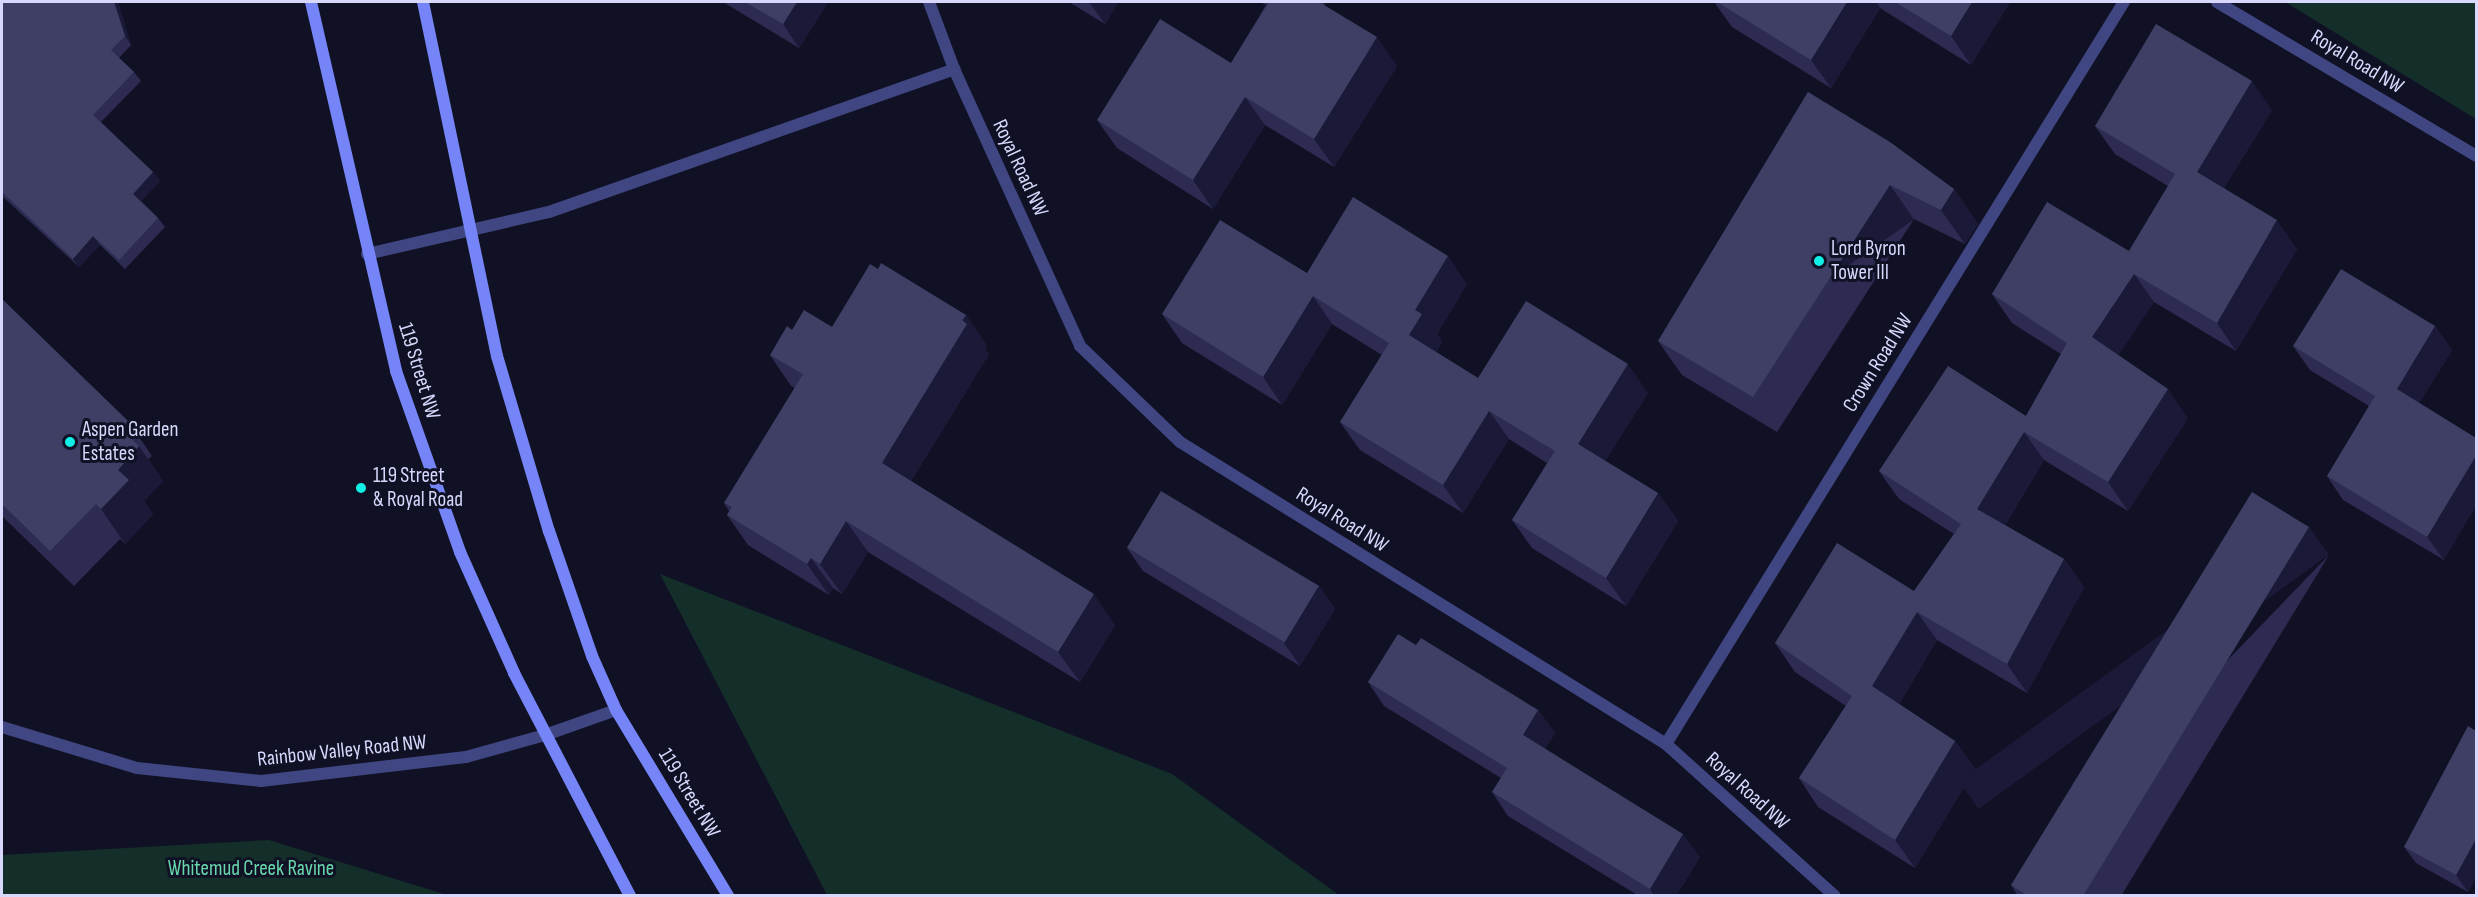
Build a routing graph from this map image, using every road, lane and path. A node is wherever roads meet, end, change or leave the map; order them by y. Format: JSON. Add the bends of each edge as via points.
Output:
{"nodes":[{"id":1,"x":311,"y":2,"type":"edge"},
{"id":2,"x":423,"y":2,"type":"edge"},
{"id":3,"x":929,"y":2,"type":"edge"},
{"id":4,"x":2124,"y":2,"type":"edge"},
{"id":5,"x":2217,"y":2,"type":"edge"},
{"id":6,"x":954,"y":69,"type":"junction"},
{"id":7,"x":2476,"y":156,"type":"edge"},
{"id":8,"x":471,"y":231,"type":"junction"},
{"id":9,"x":366,"y":254,"type":"junction"},
{"id":10,"x":616,"y":710,"type":"junction"},
{"id":11,"x":2,"y":727,"type":"edge"},
{"id":12,"x":545,"y":735,"type":"junction"},
{"id":13,"x":1666,"y":744,"type":"junction"},
{"id":14,"x":630,"y":896,"type":"edge"},
{"id":15,"x":728,"y":896,"type":"edge"},
{"id":16,"x":1835,"y":896,"type":"edge"}],
"edges":[{"from":1,"to":9,"type":"main road","name":"119 Street NW"},
{"from":2,"to":8,"type":"main road","name":"119 Street NW"},
{"from":3,"to":6,"type":"street","name":"Royal Road NW"},
{"from":4,"to":13,"type":"street","name":"Crown Road NW"},
{"from":5,"to":7,"type":"street","name":"Royal Road NW"},
{"from":6,"to":8,"type":"street","via":[[549,212]]},
{"from":6,"to":13,"type":"street","name":"Royal Road NW","via":[[1080,346],[1174,436]]},
{"from":8,"to":9,"type":"street"},
{"from":8,"to":10,"type":"main road","name":"119 Street NW","via":[[497,356],[549,531],[592,656]]},
{"from":9,"to":12,"type":"main road","name":"119 Street NW","via":[[396,371],[460,552]]},
{"from":10,"to":12,"type":"street"},
{"from":10,"to":15,"type":"main road","name":"119 Street NW"},
{"from":11,"to":12,"type":"street","name":"Rainbow Valley Road NW","via":[[137,768],[261,781],[466,757]]},
{"from":12,"to":14,"type":"main road","name":"119 Street NW"},
{"from":13,"to":16,"type":"street","name":"Royal Road NW"}]}
